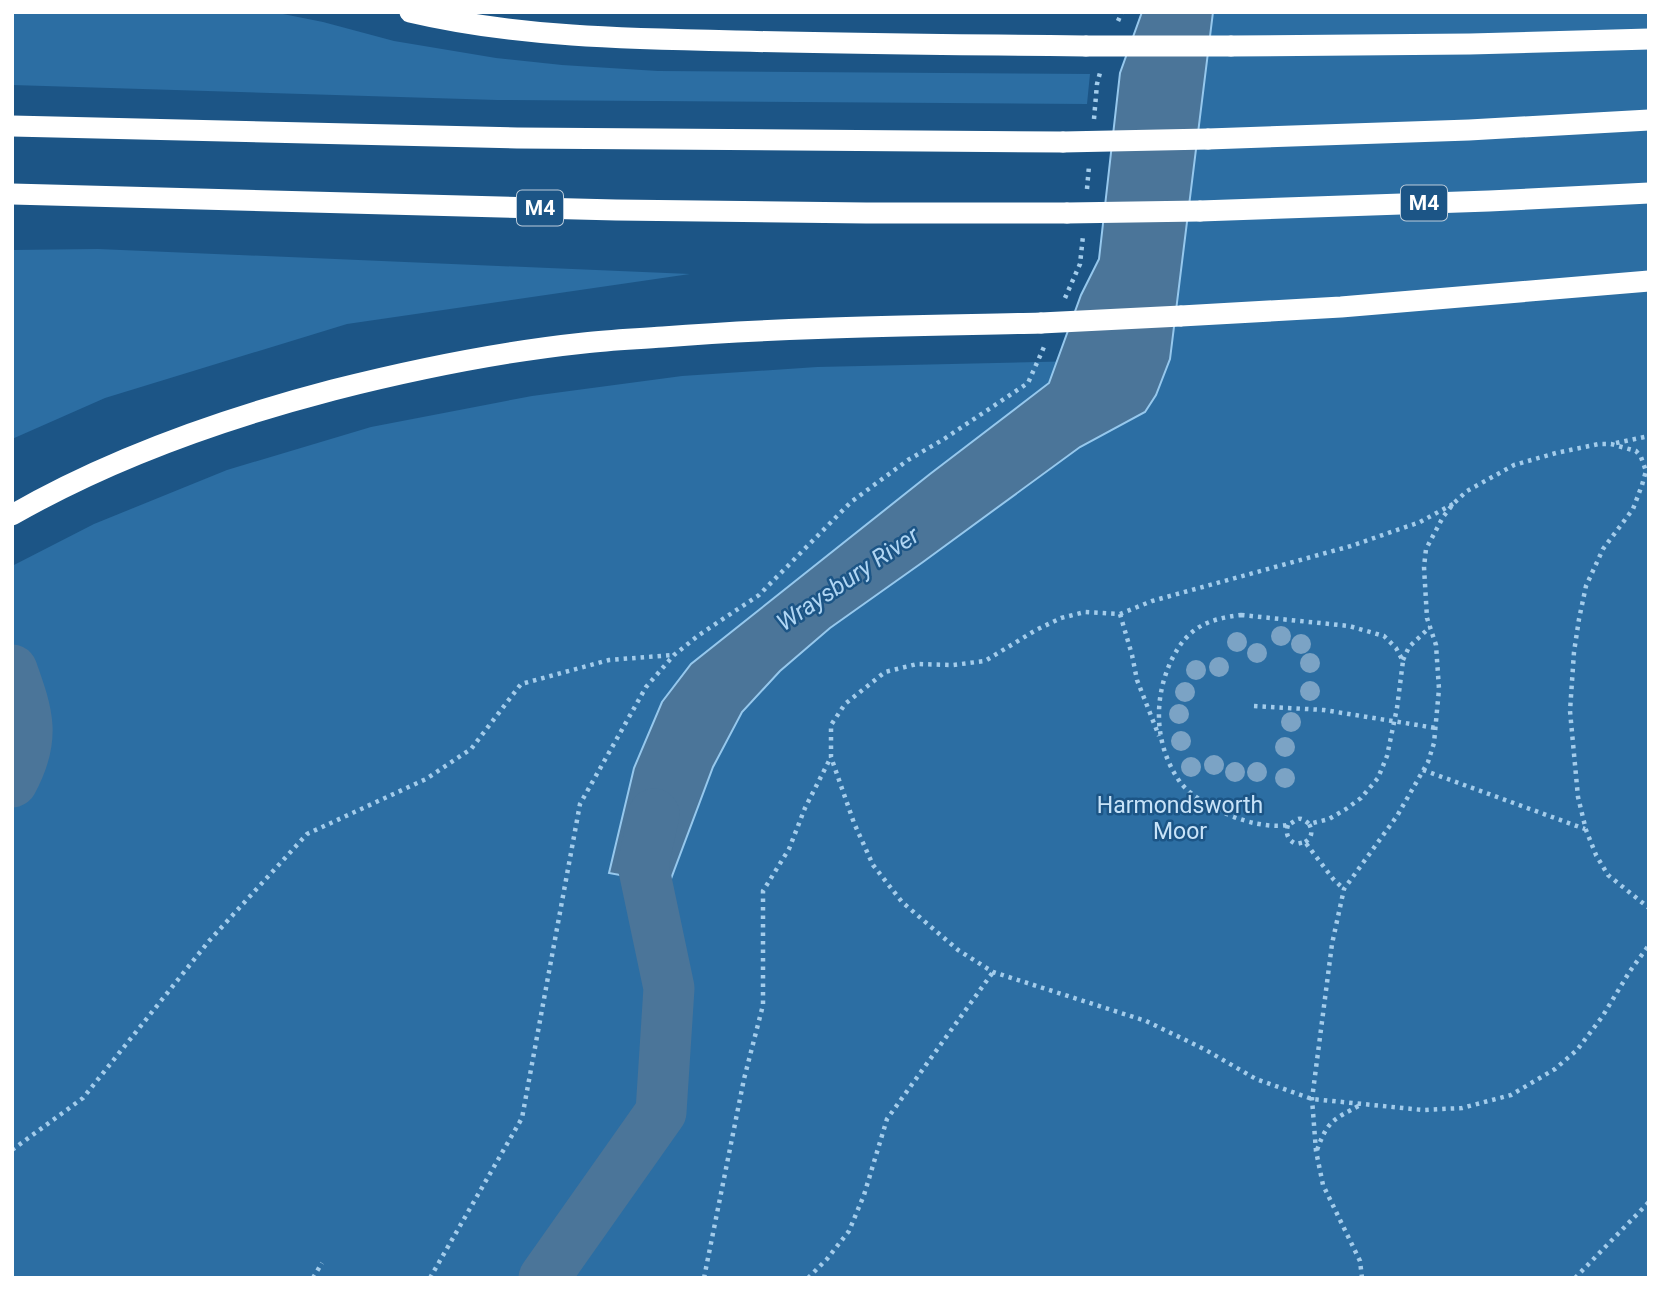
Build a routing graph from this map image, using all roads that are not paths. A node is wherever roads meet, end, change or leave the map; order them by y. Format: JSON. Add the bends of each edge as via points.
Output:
{"nodes":[{"id":1,"x":410,"y":12,"type":"edge"},
{"id":2,"x":1649,"y":39,"type":"edge"},
{"id":3,"x":1649,"y":120,"type":"edge"},
{"id":4,"x":12,"y":126,"type":"edge"},
{"id":5,"x":1649,"y":193,"type":"edge"},
{"id":6,"x":12,"y":194,"type":"edge"},
{"id":7,"x":1649,"y":281,"type":"edge"},
{"id":8,"x":15,"y":512,"type":"edge"}],
"edges":[{"from":1,"to":2,"type":"highway","bridge":true,"via":[[501,28],[572,34],[883,45],[1231,46]]},
{"from":3,"to":4,"type":"highway","bridge":true,"via":[[1063,142],[503,138]]},
{"from":5,"to":6,"type":"highway","number":"M4","bridge":true,"via":[[1067,213],[616,210]]},
{"from":7,"to":8,"type":"highway","bridge":true,"via":[[1181,316],[754,331],[584,343],[492,356],[379,379],[219,423],[150,448]]}]}
